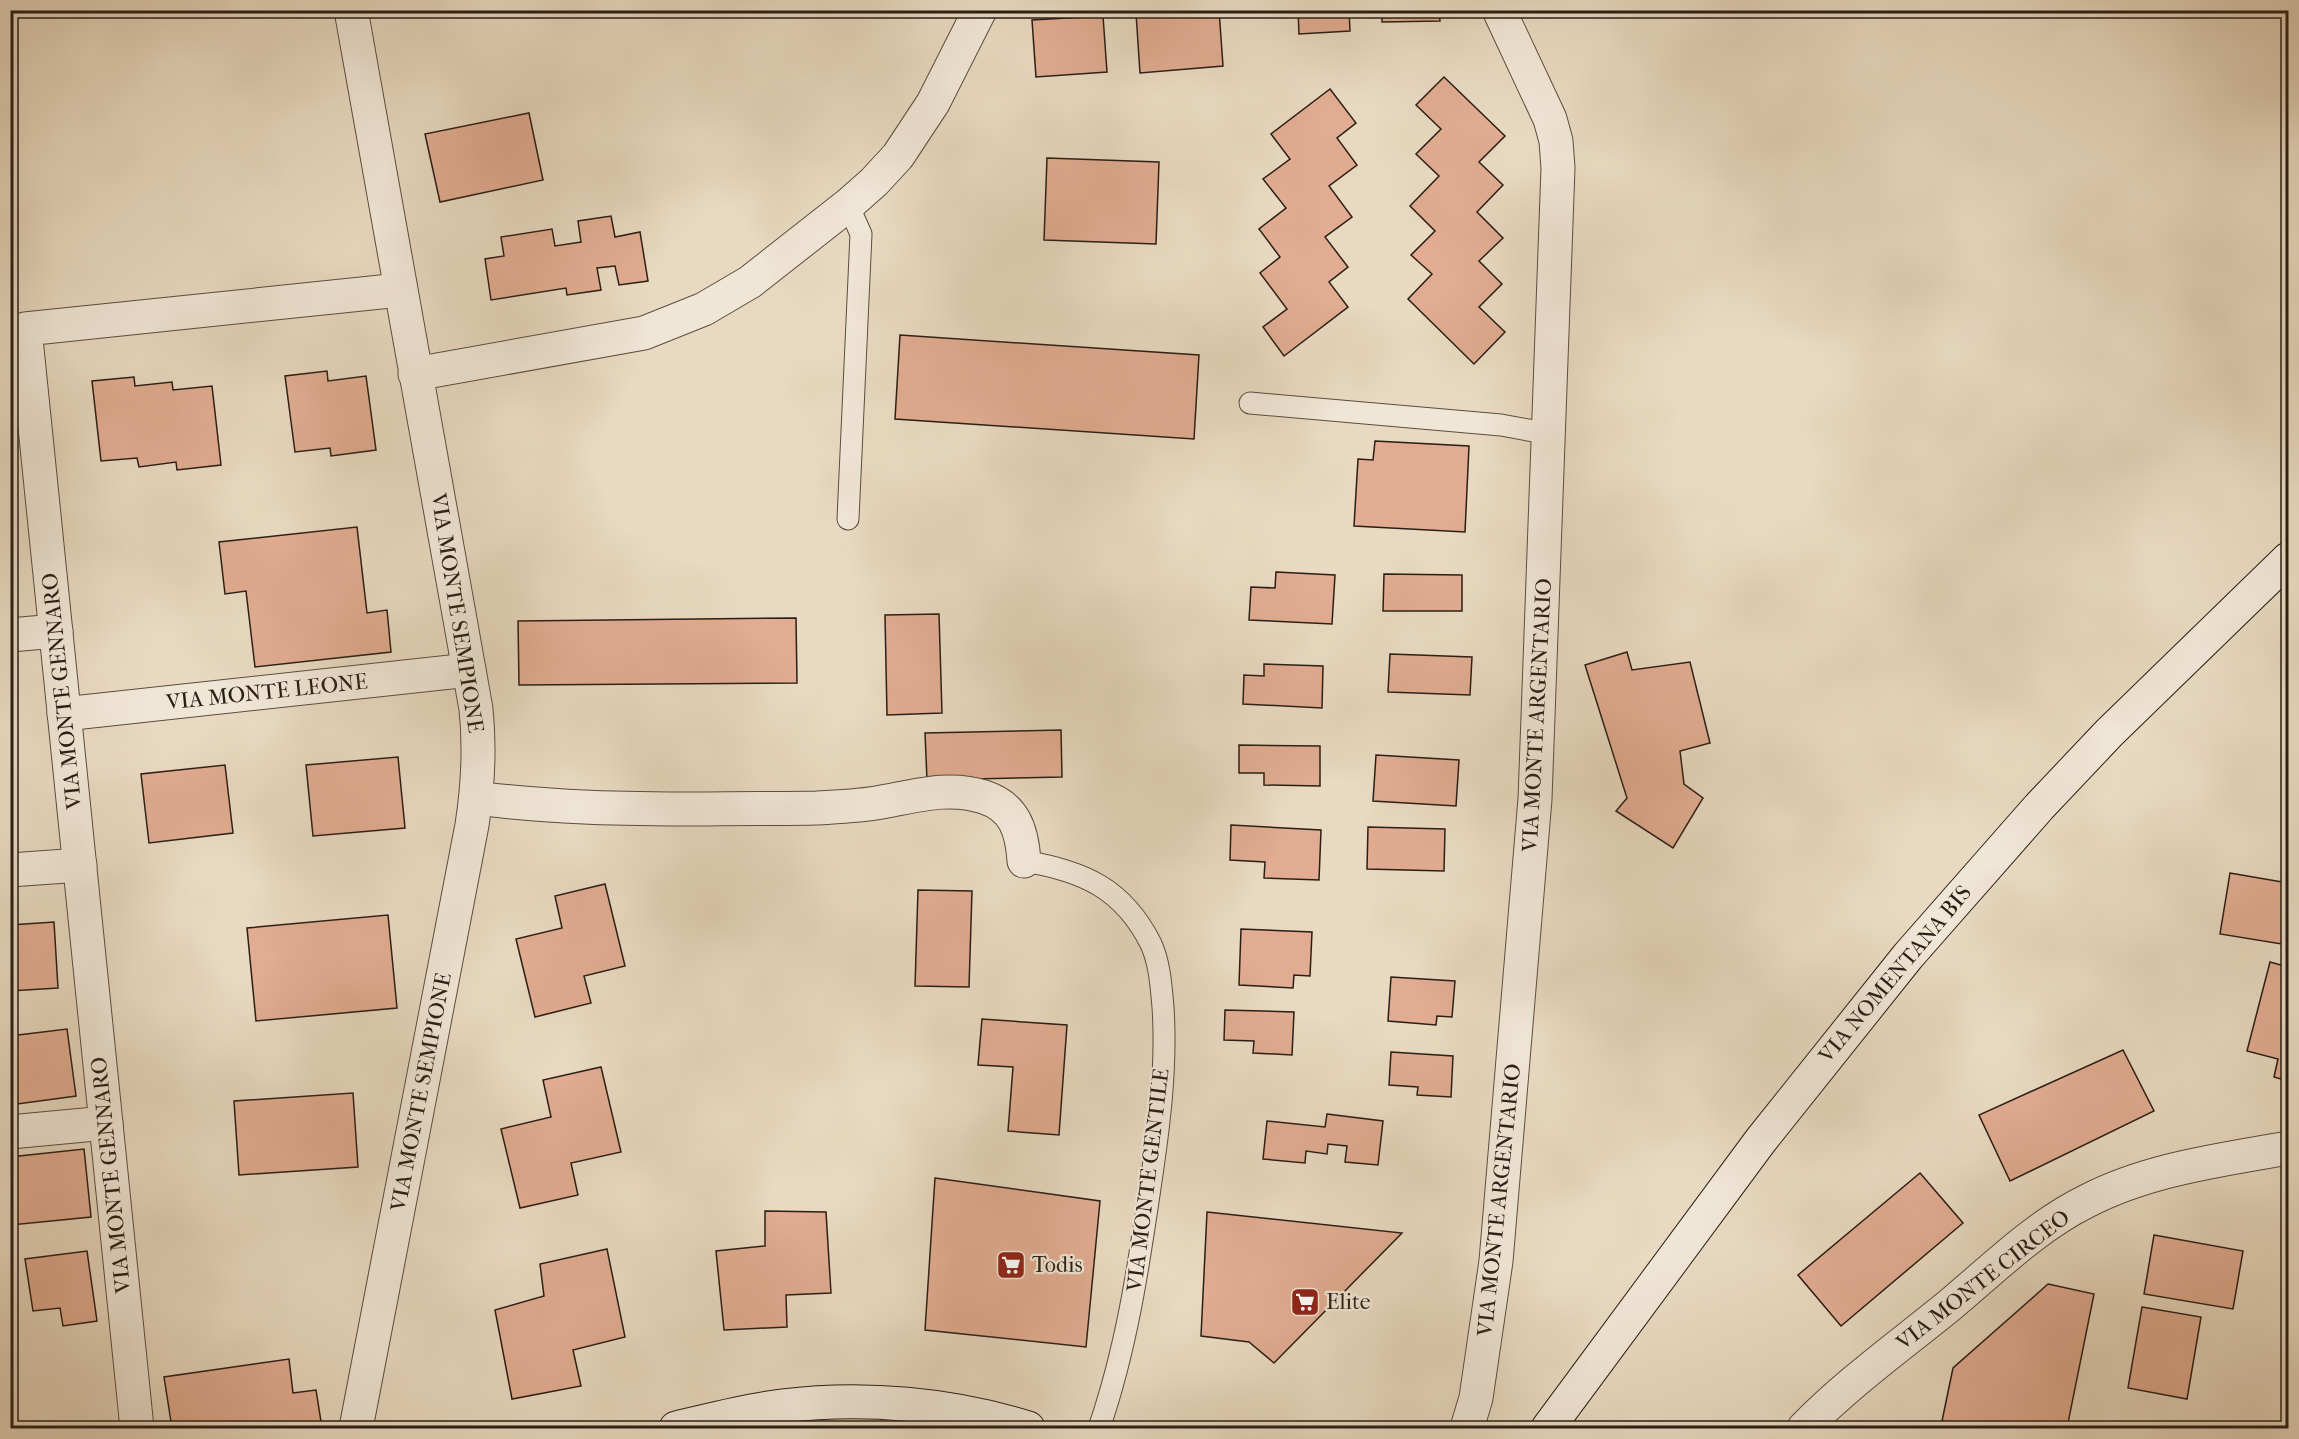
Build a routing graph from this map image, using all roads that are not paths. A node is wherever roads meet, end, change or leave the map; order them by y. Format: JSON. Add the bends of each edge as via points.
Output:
{"nodes":[{"id":1,"x":351,"y":10,"type":"edge"},
{"id":2,"x":980,"y":10,"type":"edge"},
{"id":3,"x":1499,"y":10,"type":"edge"},
{"id":4,"x":848,"y":205,"type":"junction"},
{"id":5,"x":400,"y":290,"type":"junction"},
{"id":6,"x":415,"y":374,"type":"junction"},
{"id":7,"x":1250,"y":403,"type":"dead end"},
{"id":8,"x":1550,"y":434,"type":"junction"},
{"id":9,"x":848,"y":519,"type":"dead end"},
{"id":10,"x":2289,"y":559,"type":"edge"},
{"id":11,"x":56,"y":631,"type":"junction"},
{"id":12,"x":10,"y":635,"type":"edge"},
{"id":13,"x":469,"y":670,"type":"junction"},
{"id":14,"x":64,"y":714,"type":"junction"},
{"id":15,"x":476,"y":798,"type":"junction"},
{"id":16,"x":1024,"y":861,"type":"joint"},
{"id":17,"x":80,"y":865,"type":"junction"},
{"id":18,"x":10,"y":870,"type":"edge"},
{"id":19,"x":106,"y":1123,"type":"junction"},
{"id":20,"x":10,"y":1131,"type":"edge"},
{"id":21,"x":2289,"y":1148,"type":"edge"},
{"id":22,"x":137,"y":1428,"type":"edge"},
{"id":23,"x":356,"y":1428,"type":"edge"},
{"id":24,"x":676,"y":1428,"type":"edge"},
{"id":25,"x":1028,"y":1428,"type":"edge"},
{"id":26,"x":1099,"y":1428,"type":"edge"},
{"id":27,"x":1467,"y":1428,"type":"edge"},
{"id":28,"x":1548,"y":1428,"type":"edge"},
{"id":29,"x":1804,"y":1428,"type":"edge"}],
"edges":[{"from":1,"to":5,"type":"street","name":"VIA MONTE SEMPIONE"},
{"from":2,"to":4,"type":"street","via":[[922,122],[886,170]]},
{"from":3,"to":8,"type":"street","name":"VIA MONTE ARGENTARIO","via":[[1550,119],[1558,155]]},
{"from":4,"to":6,"type":"street","via":[[750,282],[704,309],[659,328]]},
{"from":4,"to":9,"type":"lane","via":[[861,234]]},
{"from":5,"to":6,"type":"street","name":"VIA MONTE SEMPIONE"},
{"from":5,"to":11,"type":"street","name":"VIA MONTE GENNARO","via":[[25,329]]},
{"from":6,"to":13,"type":"street","name":"VIA MONTE SEMPIONE"},
{"from":7,"to":8,"type":"lane","via":[[1501,425]]},
{"from":8,"to":27,"type":"street","name":"VIA MONTE ARGENTARIO","via":[[1535,800],[1514,1069],[1496,1261],[1476,1398]]},
{"from":10,"to":28,"type":"street","name":"VIA NOMENTANA BIS","via":[[2101,741],[1908,956],[1761,1140]]},
{"from":11,"to":12,"type":"street"},
{"from":11,"to":14,"type":"street","name":"VIA MONTE GENNARO"},
{"from":13,"to":14,"type":"street","name":"VIA MONTE LEONE"},
{"from":13,"to":15,"type":"street","name":"VIA MONTE SEMPIONE","via":[[479,737]]},
{"from":14,"to":17,"type":"street","name":"VIA MONTE GENNARO"},
{"from":15,"to":16,"type":"street","via":[[610,809],[800,808],[958,792],[991,800],[1013,816],[1021,831]]},
{"from":15,"to":23,"type":"street","name":"VIA MONTE SEMPIONE"},
{"from":16,"to":26,"type":"lane","name":"VIA MONTE GENTILE","via":[[1090,878],[1121,901],[1152,947],[1161,980],[1161,1114],[1130,1318]]},
{"from":17,"to":18,"type":"street"},
{"from":17,"to":19,"type":"street","name":"VIA MONTE GENNARO"},
{"from":19,"to":20,"type":"street"},
{"from":19,"to":22,"type":"street","name":"VIA MONTE GENNARO"},
{"from":21,"to":29,"type":"street","name":"VIA MONTE CIRCEO","via":[[2151,1177],[2106,1192],[2070,1210],[2032,1236]]},
{"from":24,"to":25,"type":"street","via":[[754,1410],[808,1403],[886,1403],[977,1415]]}]}
